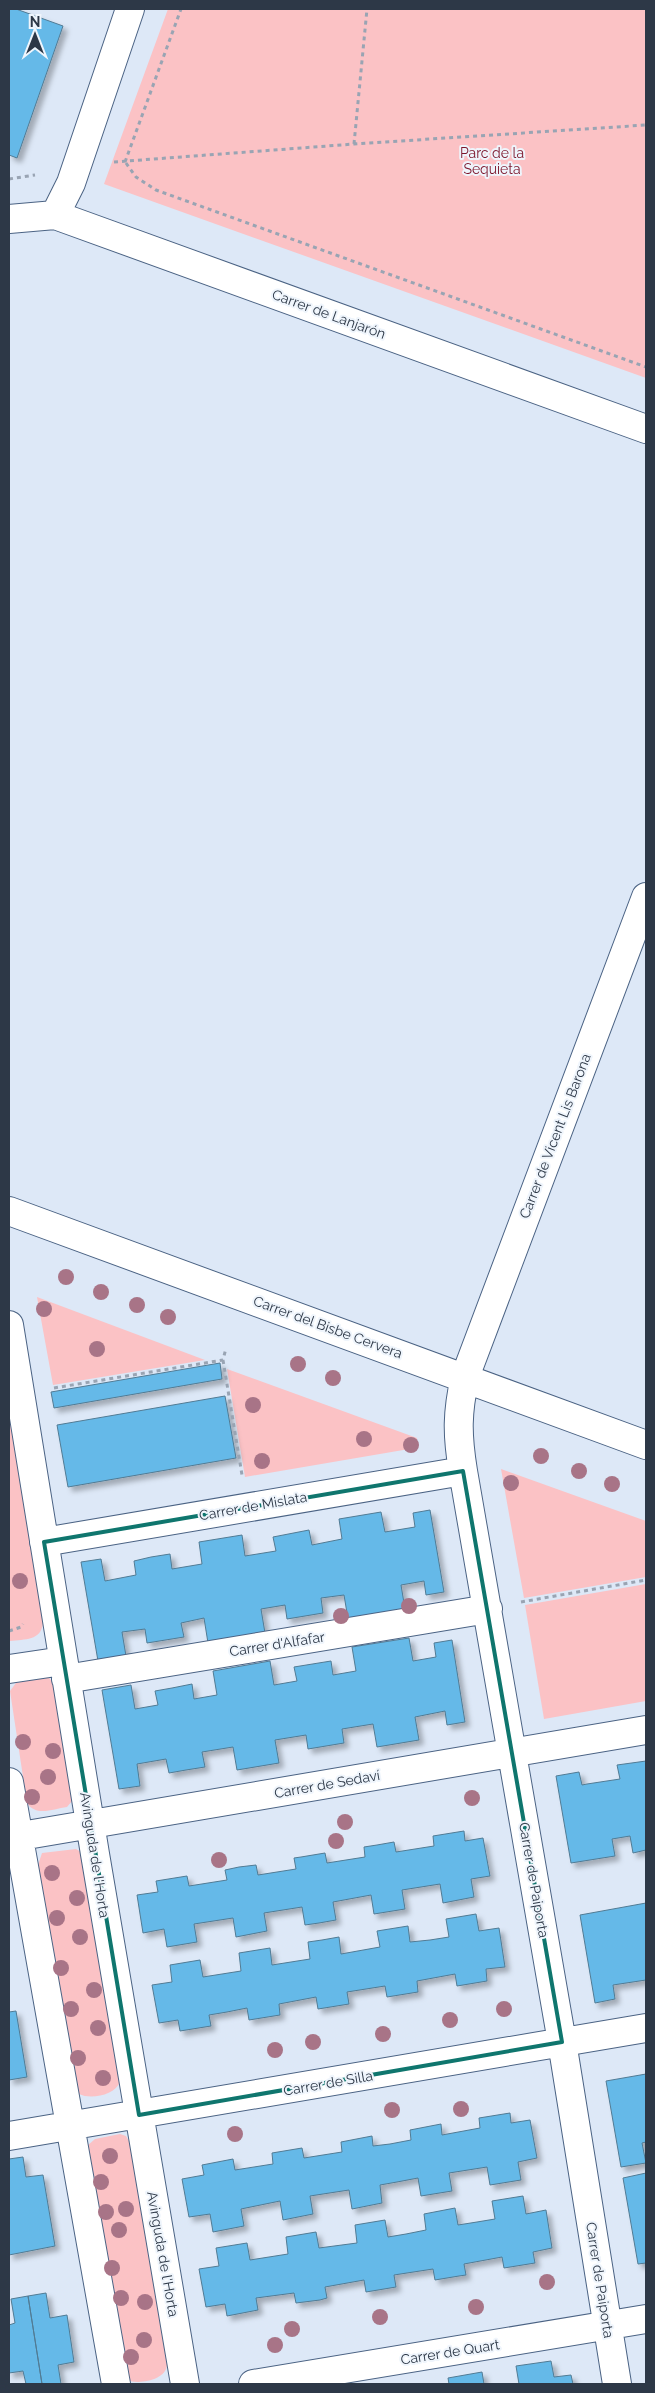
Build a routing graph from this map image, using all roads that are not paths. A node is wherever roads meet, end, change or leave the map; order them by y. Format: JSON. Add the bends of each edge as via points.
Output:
{"nodes":[{"id":1,"x":125,"y":10,"type":"edge"},
{"id":2,"x":55,"y":215,"type":"junction"},
{"id":3,"x":9,"y":219,"type":"edge"},
{"id":4,"x":646,"y":429,"type":"edge"},
{"id":5,"x":646,"y":896,"type":"edge"},
{"id":6,"x":9,"y":1211,"type":"edge"},
{"id":7,"x":9,"y":1325,"type":"edge"},
{"id":8,"x":464,"y":1376,"type":"junction"},
{"id":9,"x":646,"y":1445,"type":"edge"},
{"id":10,"x":462,"y":1471,"type":"junction"},
{"id":11,"x":44,"y":1542,"type":"junction"},
{"id":12,"x":488,"y":1609,"type":"junction"},
{"id":13,"x":9,"y":1669,"type":"edge"},
{"id":14,"x":65,"y":1670,"type":"junction"},
{"id":15,"x":646,"y":1730,"type":"edge"},
{"id":16,"x":512,"y":1752,"type":"junction"},
{"id":17,"x":9,"y":1782,"type":"edge"},
{"id":18,"x":90,"y":1824,"type":"junction"},
{"id":19,"x":13,"y":1838,"type":"edge"},
{"id":20,"x":646,"y":2028,"type":"edge"},
{"id":21,"x":562,"y":2042,"type":"junction"},
{"id":22,"x":139,"y":2115,"type":"junction"},
{"id":23,"x":69,"y":2126,"type":"junction"},
{"id":24,"x":9,"y":2136,"type":"edge"},
{"id":25,"x":646,"y":2319,"type":"edge"},
{"id":26,"x":608,"y":2325,"type":"junction"},
{"id":27,"x":116,"y":2384,"type":"edge"},
{"id":28,"x":185,"y":2384,"type":"edge"},
{"id":29,"x":253,"y":2384,"type":"edge"},
{"id":30,"x":617,"y":2384,"type":"edge"}],
"edges":[{"from":1,"to":2,"type":"street","via":[[71,183]]},
{"from":2,"to":3,"type":"street","name":"Carrer de Lanjarón"},
{"from":2,"to":4,"type":"street","name":"Carrer de Lanjarón"},
{"from":5,"to":8,"type":"street","name":"Carrer de Vicent Lis Barona"},
{"from":6,"to":8,"type":"street","name":"Carrer del Bisbe Cervera"},
{"from":7,"to":11,"type":"street","name":"Avinguda de l'Horta"},
{"from":8,"to":9,"type":"street","name":"Carrer del Bisbe Cervera"},
{"from":8,"to":10,"type":"street","name":"Carrer de Paiporta","via":[[458,1411]]},
{"from":10,"to":11,"type":"street","name":"Carrer de Mislata"},
{"from":10,"to":12,"type":"street","name":"Carrer de Paiporta"},
{"from":11,"to":14,"type":"street","name":"Avinguda de l'Horta"},
{"from":12,"to":14,"type":"street","name":"Carrer d'Alfafar"},
{"from":12,"to":16,"type":"street","name":"Carrer de Paiporta"},
{"from":13,"to":14,"type":"street","name":"Carrer d'Alfafar"},
{"from":14,"to":18,"type":"street","name":"Avinguda de l'Horta"},
{"from":15,"to":16,"type":"street","name":"Carrer de Sedaví"},
{"from":16,"to":18,"type":"street","name":"Carrer de Sedaví"},
{"from":16,"to":21,"type":"street","name":"Carrer de Paiporta"},
{"from":17,"to":19,"type":"street"},
{"from":18,"to":19,"type":"street","name":"Carrer de Sedaví"},
{"from":18,"to":22,"type":"street","name":"Avinguda de l'Horta"},
{"from":19,"to":23,"type":"street"},
{"from":20,"to":21,"type":"street","name":"Carrer de Silla"},
{"from":21,"to":22,"type":"street","name":"Carrer de Silla"},
{"from":21,"to":26,"type":"street","name":"Carrer de Paiporta"},
{"from":22,"to":23,"type":"street","name":"Carrer de Silla"},
{"from":22,"to":28,"type":"street","name":"Avinguda de l'Horta"},
{"from":23,"to":24,"type":"street","name":"Carrer de Silla"},
{"from":23,"to":27,"type":"street"},
{"from":25,"to":26,"type":"street","name":"Carrer de Quart"},
{"from":26,"to":29,"type":"street","name":"Carrer de Quart"},
{"from":26,"to":30,"type":"street","name":"Carrer de Paiporta"}]}
